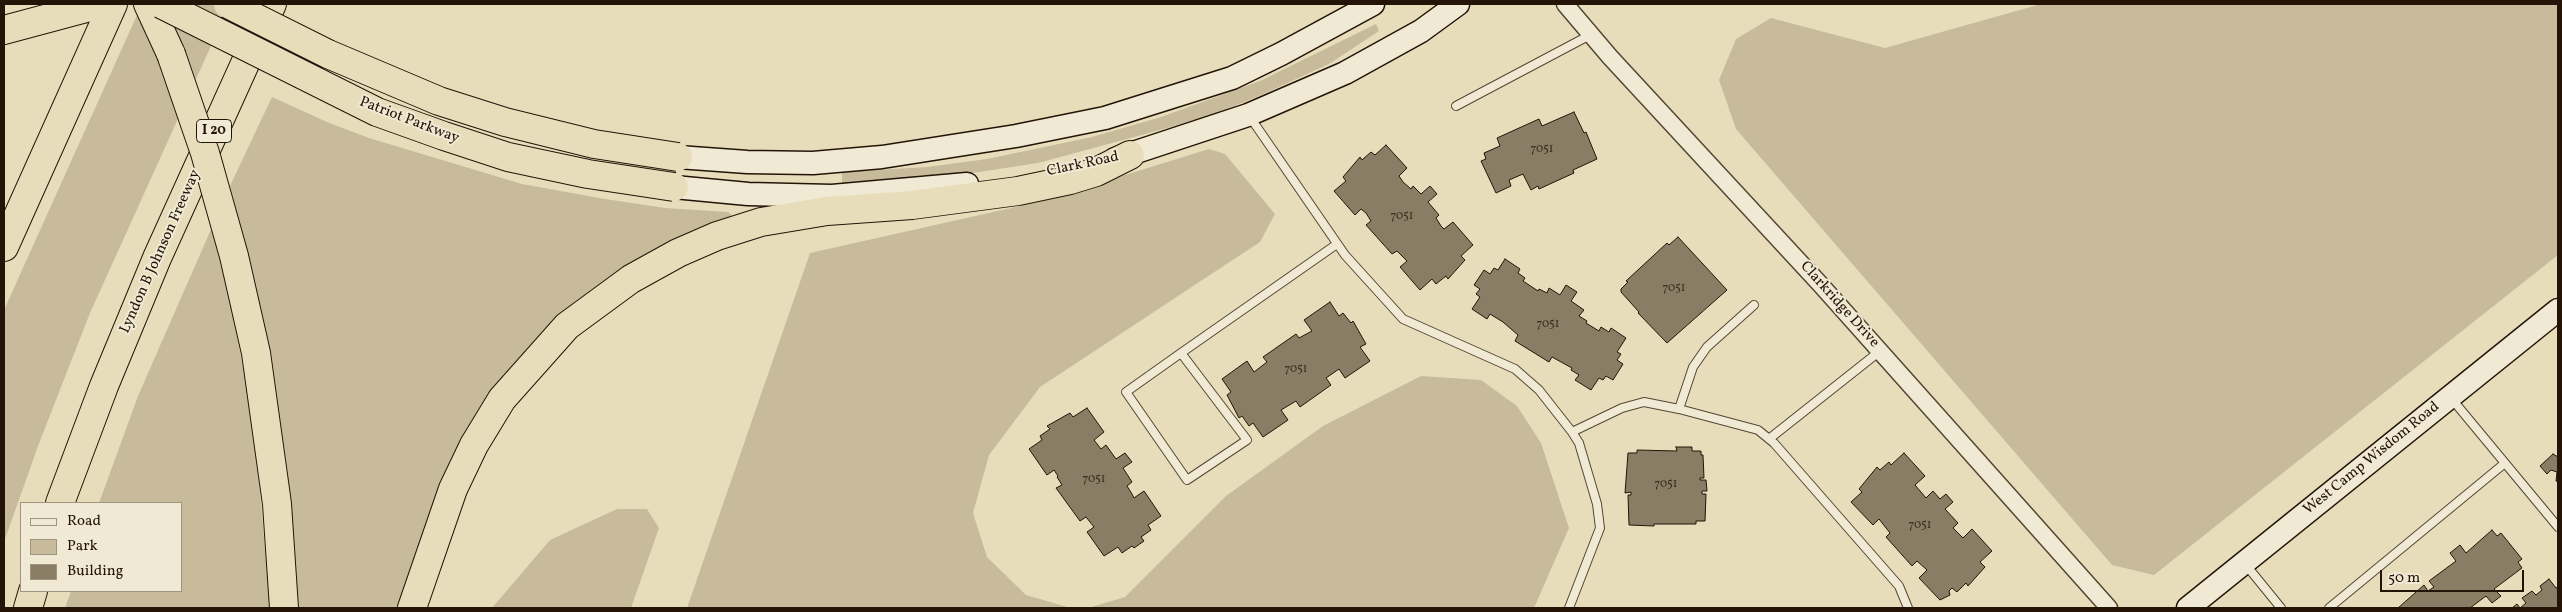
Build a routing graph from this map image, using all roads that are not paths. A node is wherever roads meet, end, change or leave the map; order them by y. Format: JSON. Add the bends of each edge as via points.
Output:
{"nodes":[{"id":1,"x":101,"y":4,"type":"edge"},
{"id":2,"x":113,"y":4,"type":"edge"},
{"id":3,"x":148,"y":4,"type":"edge"},
{"id":4,"x":161,"y":4,"type":"edge"},
{"id":5,"x":228,"y":4,"type":"edge"},
{"id":6,"x":272,"y":4,"type":"edge"},
{"id":7,"x":1372,"y":4,"type":"edge"},
{"id":8,"x":1458,"y":4,"type":"edge"},
{"id":9,"x":1565,"y":4,"type":"edge"},
{"id":10,"x":4,"y":30,"type":"edge"},
{"id":11,"x":1592,"y":34,"type":"junction"},
{"id":12,"x":1456,"y":106,"type":"dead end"},
{"id":13,"x":1248,"y":115,"type":"junction"},
{"id":14,"x":1130,"y":156,"type":"junction"},
{"id":15,"x":678,"y":157,"type":"joint"},
{"id":16,"x":674,"y":187,"type":"joint"},
{"id":17,"x":1337,"y":244,"type":"junction"},
{"id":18,"x":4,"y":247,"type":"edge"},
{"id":19,"x":1754,"y":305,"type":"dead end"},
{"id":20,"x":2558,"y":310,"type":"edge"},
{"id":21,"x":1880,"y":351,"type":"junction"},
{"id":22,"x":1181,"y":354,"type":"junction"},
{"id":23,"x":2450,"y":396,"type":"junction"},
{"id":24,"x":1679,"y":409,"type":"junction"},
{"id":25,"x":1572,"y":432,"type":"junction"},
{"id":26,"x":1769,"y":439,"type":"junction"},
{"id":27,"x":2505,"y":463,"type":"junction"},
{"id":28,"x":60,"y":502,"type":"edge"},
{"id":29,"x":2558,"y":527,"type":"edge"},
{"id":30,"x":2243,"y":563,"type":"junction"},
{"id":31,"x":33,"y":592,"type":"edge"},
{"id":32,"x":28,"y":608,"type":"edge"},
{"id":33,"x":284,"y":608,"type":"edge"},
{"id":34,"x":412,"y":608,"type":"edge"},
{"id":35,"x":1570,"y":608,"type":"edge"},
{"id":36,"x":1908,"y":608,"type":"edge"},
{"id":37,"x":2109,"y":608,"type":"edge"},
{"id":38,"x":2188,"y":608,"type":"edge"},
{"id":39,"x":2281,"y":608,"type":"edge"},
{"id":40,"x":2329,"y":608,"type":"edge"}],
"edges":[{"from":1,"to":10,"type":"highway"},
{"from":2,"to":18,"type":"highway"},
{"from":3,"to":33,"type":"highway","bridge":true,"via":[[171,54],[205,153],[234,256],[256,353],[277,504]]},
{"from":4,"to":16,"type":"highway","name":"Patriot Parkway","bridge":true,"via":[[377,112],[444,136],[508,157],[588,174]]},
{"from":5,"to":15,"type":"highway","name":"Patriot Parkway","bridge":true,"via":[[328,54],[440,102],[594,144]]},
{"from":6,"to":28,"type":"highway","name":"Lyndon B Johnson Freeway","number":"I 20","via":[[157,258]]},
{"from":7,"to":15,"type":"main road","via":[[1232,78],[1106,118],[882,157],[813,163]]},
{"from":8,"to":13,"type":"main road","name":"Clark Road","via":[[1421,31],[1345,74]]},
{"from":9,"to":11,"type":"street","name":"Clarkridge Drive"},
{"from":11,"to":12,"type":"lane"},
{"from":11,"to":21,"type":"street","name":"Clarkridge Drive","via":[[1623,72]]},
{"from":13,"to":14,"type":"main road","name":"Clark Road"},
{"from":13,"to":17,"type":"lane"},
{"from":14,"to":16,"type":"main road","name":"Clark Road","via":[[1036,175],[880,193],[832,196],[748,194]]},
{"from":14,"to":34,"type":"highway","via":[[1096,172],[1042,186],[931,203],[827,211],[761,222],[678,253],[609,293],[567,326],[518,379],[488,422],[443,513]]},
{"from":17,"to":22,"type":"lane"},
{"from":17,"to":25,"type":"lane","via":[[1404,319],[1514,369],[1540,390]]},
{"from":19,"to":24,"type":"lane","via":[[1707,347],[1693,367]]},
{"from":20,"to":23,"type":"main road","name":"West Camp Wisdom Road"},
{"from":21,"to":26,"type":"lane"},
{"from":21,"to":37,"type":"street","name":"Clarkridge Drive"},
{"from":22,"to":22,"type":"lane","via":[[1126,392],[1187,480],[1247,440]]},
{"from":23,"to":27,"type":"lane"},
{"from":23,"to":30,"type":"main road","name":"West Camp Wisdom Road"},
{"from":24,"to":25,"type":"lane","via":[[1644,402],[1622,408]]},
{"from":24,"to":26,"type":"lane","via":[[1758,430]]},
{"from":25,"to":35,"type":"lane","via":[[1594,495],[1600,528]]},
{"from":26,"to":36,"type":"lane","via":[[1899,586]]},
{"from":27,"to":29,"type":"lane"},
{"from":27,"to":40,"type":"lane"},
{"from":30,"to":38,"type":"main road","name":"West Camp Wisdom Road"},
{"from":30,"to":39,"type":"lane"},
{"from":31,"to":32,"type":"highway"}]}
